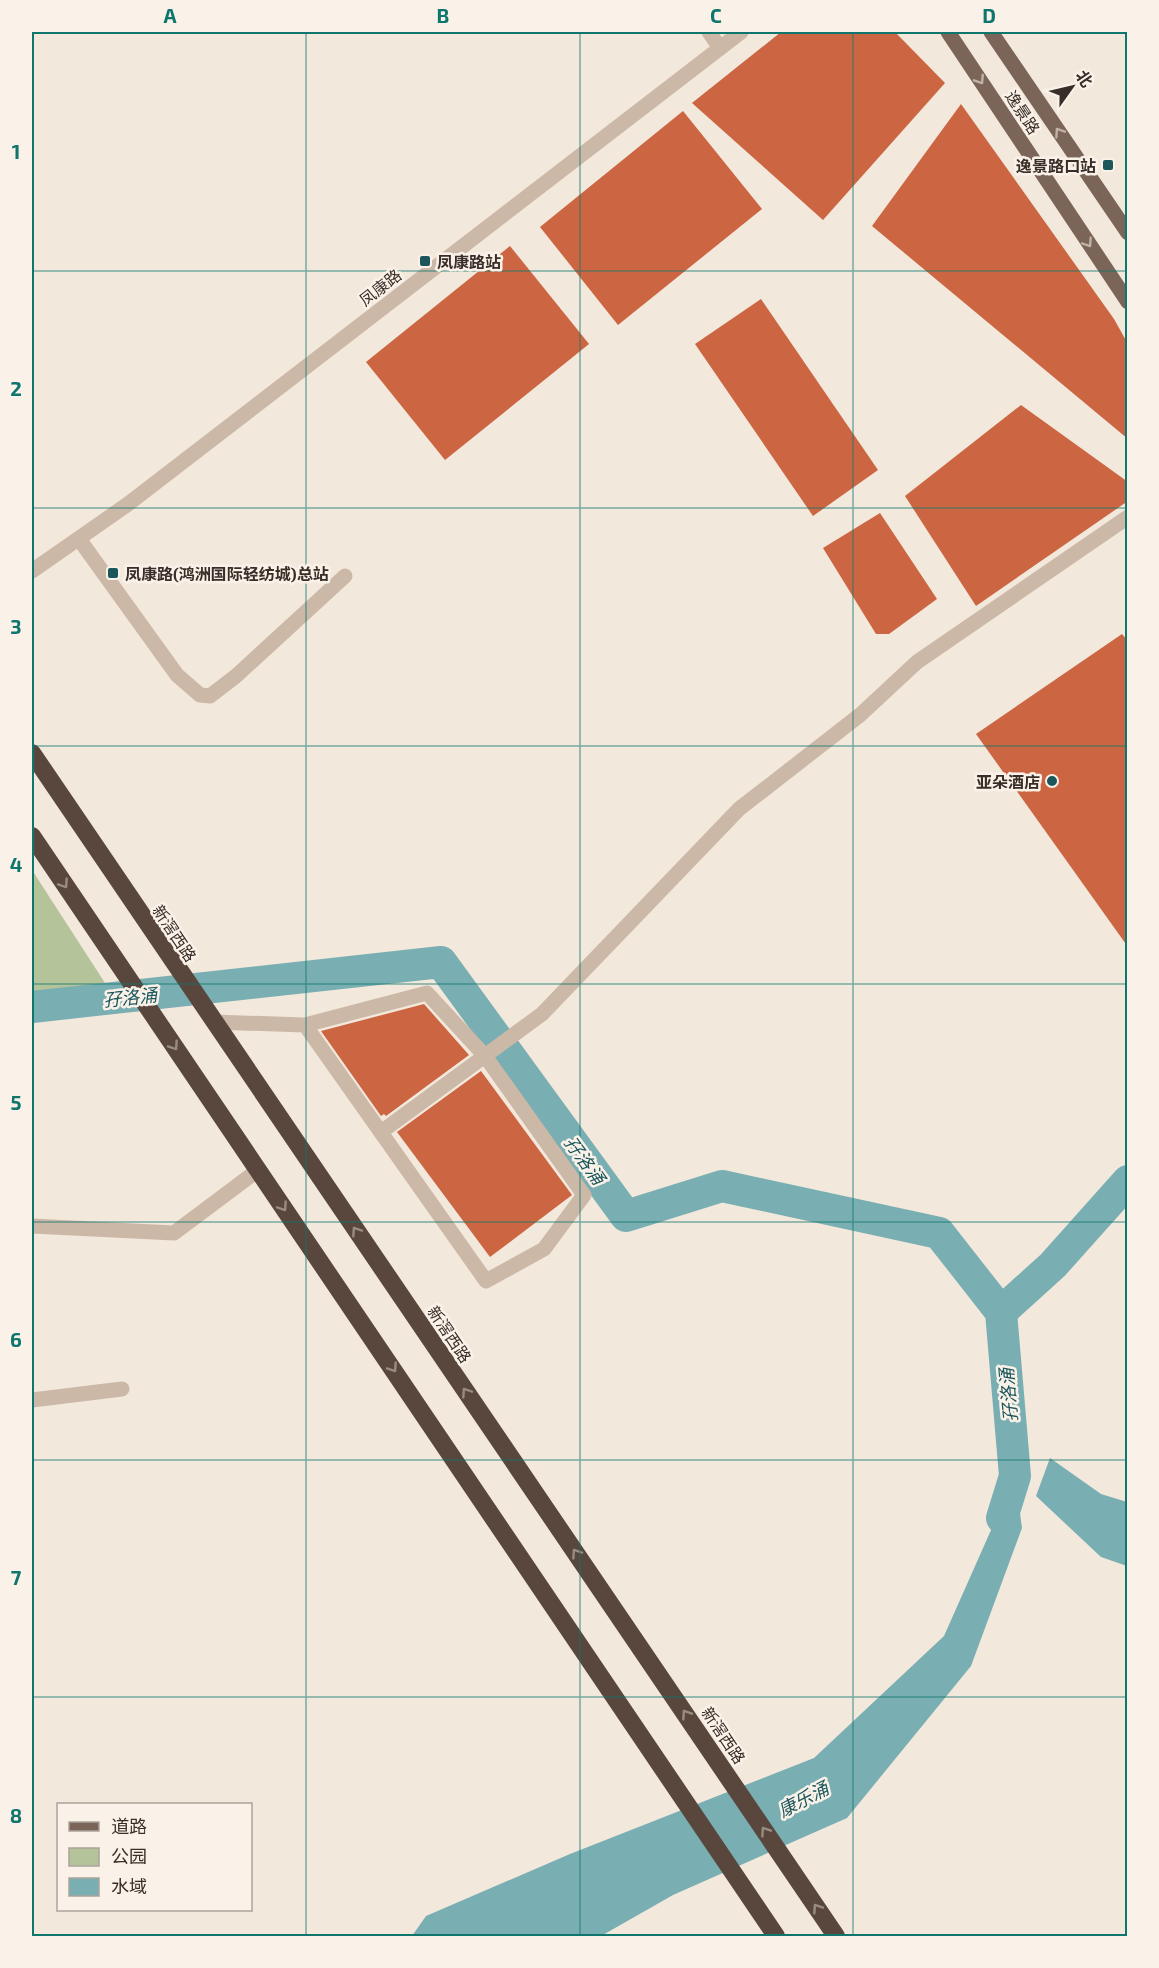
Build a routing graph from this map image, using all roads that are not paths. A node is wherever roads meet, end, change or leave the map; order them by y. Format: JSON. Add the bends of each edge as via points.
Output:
{"nodes":[{"id":1,"x":709,"y":32,"type":"edge"},
{"id":2,"x":741,"y":32,"type":"edge"},
{"id":3,"x":948,"y":32,"type":"edge"},
{"id":4,"x":994,"y":33,"type":"edge"},
{"id":5,"x":720,"y":48,"type":"junction"},
{"id":6,"x":1128,"y":233,"type":"edge"},
{"id":7,"x":1128,"y":302,"type":"edge"},
{"id":8,"x":1128,"y":517,"type":"edge"},
{"id":9,"x":79,"y":539,"type":"junction"},
{"id":10,"x":34,"y":572,"type":"edge"},
{"id":11,"x":345,"y":576,"type":"dead end"},
{"id":12,"x":32,"y":753,"type":"edge"},
{"id":13,"x":32,"y":836,"type":"edge"},
{"id":14,"x":213,"y":1022,"type":"junction"},
{"id":15,"x":305,"y":1024,"type":"junction"},
{"id":16,"x":484,"y":1056,"type":"junction"},
{"id":17,"x":381,"y":1132,"type":"junction"},
{"id":18,"x":258,"y":1170,"type":"junction"},
{"id":19,"x":32,"y":1226,"type":"edge"},
{"id":20,"x":122,"y":1389,"type":"dead end"},
{"id":21,"x":32,"y":1400,"type":"edge"},
{"id":22,"x":776,"y":1936,"type":"edge"},
{"id":23,"x":836,"y":1936,"type":"edge"}],
"edges":[{"from":1,"to":5,"type":"street"},
{"from":2,"to":5,"type":"street","name":"凤康路"},
{"from":3,"to":7,"type":"main road","name":"逸景路","one_way":true},
{"from":6,"to":4,"type":"main road","name":"逸景路","one_way":true},
{"from":5,"to":9,"type":"street","name":"凤康路"},
{"from":8,"to":16,"type":"street","via":[[917,663],[860,715],[739,809],[542,1014]]},
{"from":9,"to":10,"type":"street","name":"凤康路"},
{"from":9,"to":11,"type":"street","via":[[177,675],[195,691],[210,696]]},
{"from":12,"to":14,"type":"highway","name":"新滘西路"},
{"from":13,"to":18,"type":"highway","one_way":true},
{"from":14,"to":15,"type":"street"},
{"from":23,"to":14,"type":"highway","name":"新滘西路","one_way":true},
{"from":15,"to":16,"type":"street","via":[[427,993]]},
{"from":15,"to":17,"type":"street"},
{"from":16,"to":17,"type":"street"},
{"from":16,"to":17,"type":"street","via":[[584,1195],[544,1249],[486,1281]]},
{"from":18,"to":19,"type":"street","via":[[174,1233]]},
{"from":18,"to":22,"type":"highway","one_way":true},
{"from":20,"to":21,"type":"street"}]}
